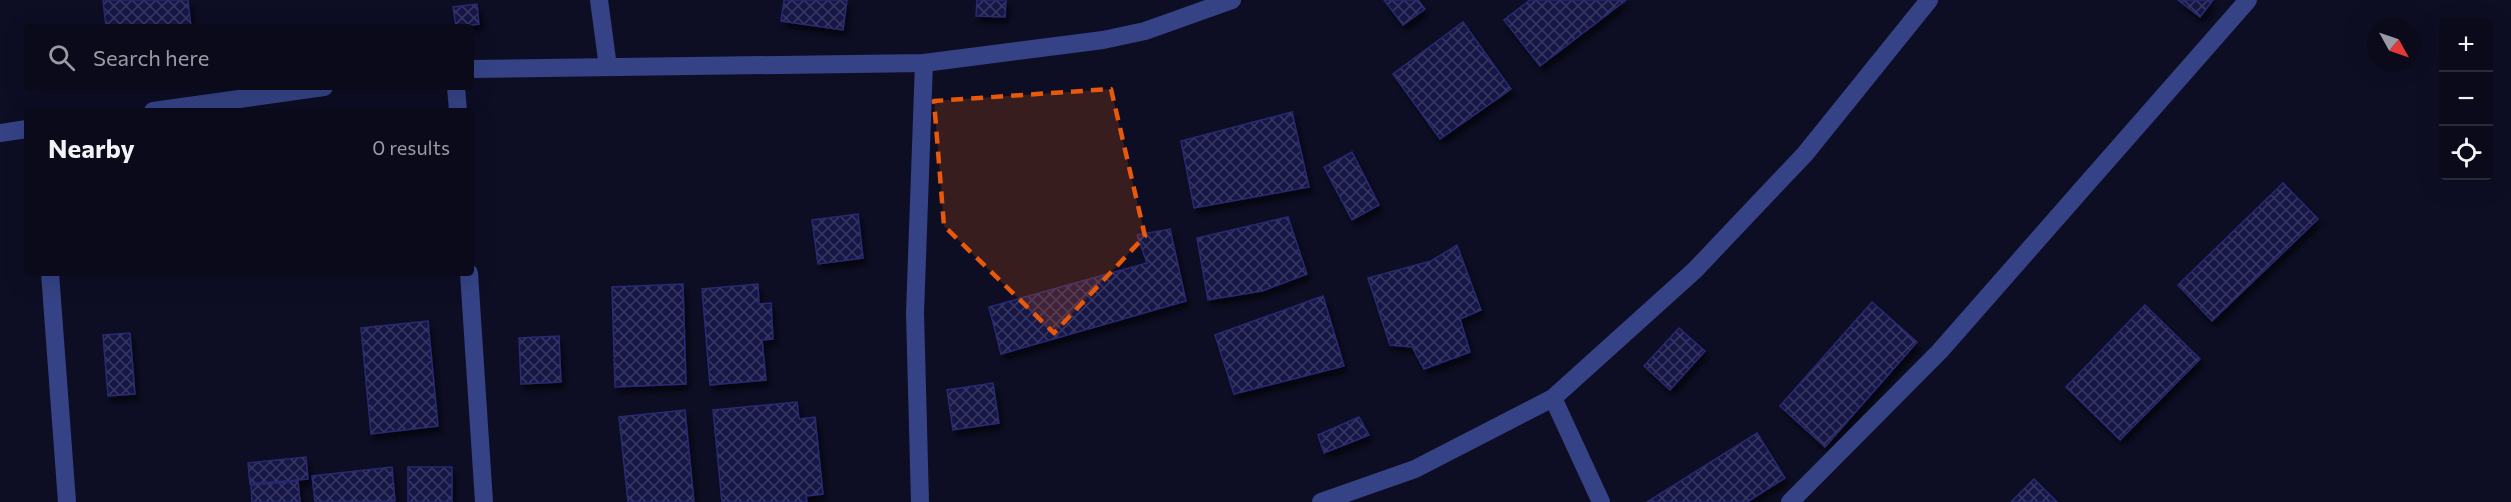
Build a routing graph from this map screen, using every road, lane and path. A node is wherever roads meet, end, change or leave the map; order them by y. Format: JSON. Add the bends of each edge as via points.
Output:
{"nodes":[{"id":1,"x":599,"y":0,"type":"edge"},
{"id":2,"x":1232,"y":0,"type":"edge"},
{"id":3,"x":1929,"y":0,"type":"edge"},
{"id":4,"x":2248,"y":0,"type":"edge"},
{"id":5,"x":924,"y":63,"type":"junction"},
{"id":6,"x":608,"y":67,"type":"junction"},
{"id":7,"x":474,"y":69,"type":"edge"},
{"id":8,"x":303,"y":90,"type":"edge"},
{"id":9,"x":456,"y":90,"type":"edge"},
{"id":10,"x":174,"y":108,"type":"edge"},
{"id":11,"x":458,"y":108,"type":"edge"},
{"id":12,"x":24,"y":129,"type":"edge"},
{"id":13,"x":0,"y":133,"type":"edge"},
{"id":14,"x":50,"y":276,"type":"edge"},
{"id":15,"x":469,"y":276,"type":"edge"},
{"id":16,"x":1552,"y":398,"type":"junction"},
{"id":17,"x":67,"y":502,"type":"edge"},
{"id":18,"x":484,"y":502,"type":"edge"},
{"id":19,"x":920,"y":502,"type":"edge"},
{"id":20,"x":1321,"y":502,"type":"edge"},
{"id":21,"x":1601,"y":502,"type":"edge"},
{"id":22,"x":1790,"y":502,"type":"edge"}],
"edges":[{"from":1,"to":6,"type":"street"},
{"from":2,"to":5,"type":"street","via":[[1145,31],[1103,40]]},
{"from":3,"to":16,"type":"street","via":[[1789,171],[1695,270]]},
{"from":4,"to":22,"type":"street","via":[[1940,351]]},
{"from":5,"to":6,"type":"street"},
{"from":5,"to":19,"type":"street","via":[[915,313]]},
{"from":6,"to":7,"type":"street"},
{"from":8,"to":10,"type":"street"},
{"from":9,"to":11,"type":"street"},
{"from":12,"to":13,"type":"street"},
{"from":14,"to":17,"type":"street"},
{"from":15,"to":18,"type":"street"},
{"from":16,"to":20,"type":"street","via":[[1415,469]]},
{"from":16,"to":21,"type":"street"}]}
